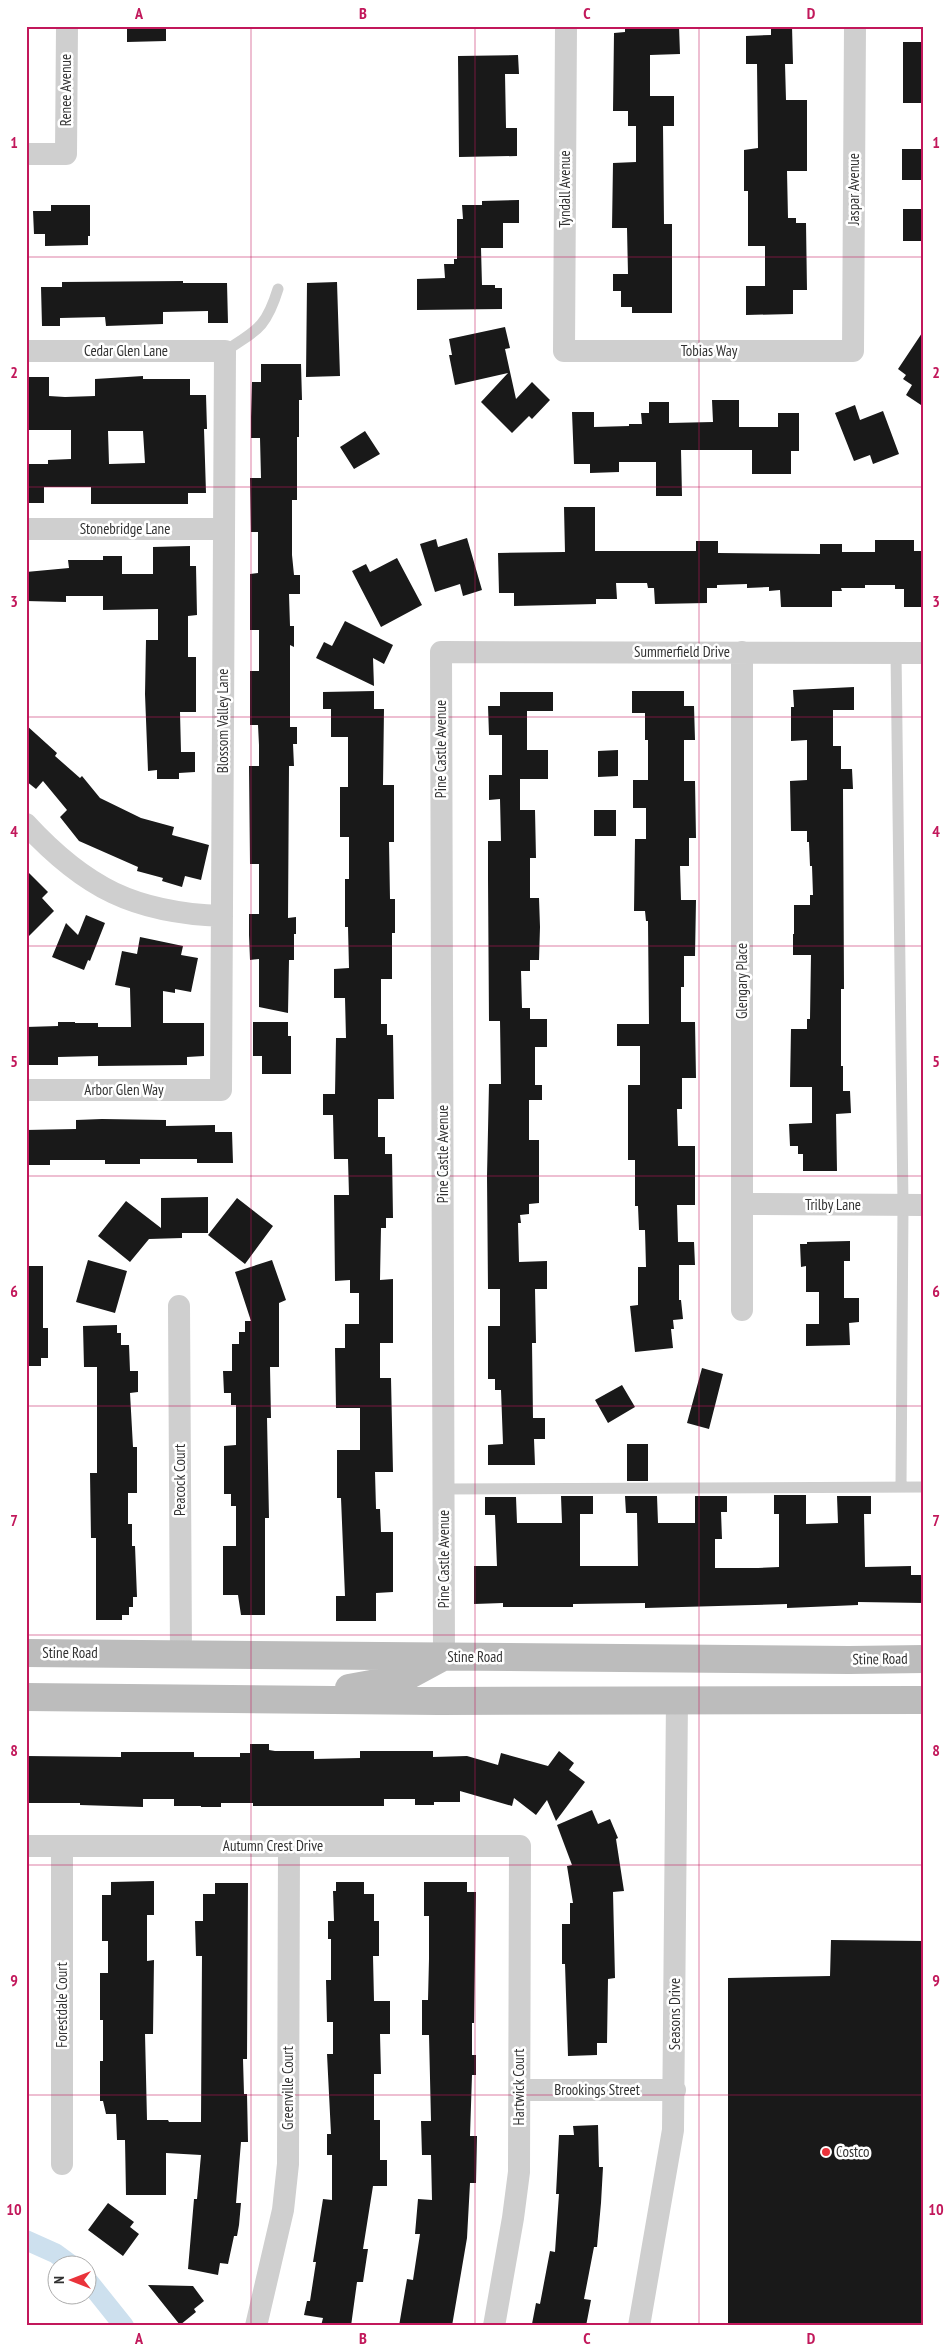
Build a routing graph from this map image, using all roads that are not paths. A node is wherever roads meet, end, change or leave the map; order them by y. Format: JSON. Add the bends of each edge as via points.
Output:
{"nodes":[{"id":1,"x":67,"y":26,"type":"edge"},
{"id":2,"x":566,"y":26,"type":"edge"},
{"id":3,"x":855,"y":26,"type":"edge"},
{"id":4,"x":26,"y":154,"type":"edge"},
{"id":5,"x":278,"y":289,"type":"dead end"},
{"id":6,"x":26,"y":351,"type":"edge"},
{"id":7,"x":225,"y":351,"type":"junction"},
{"id":8,"x":564,"y":351,"type":"joint"},
{"id":9,"x":853,"y":351,"type":"joint"},
{"id":10,"x":26,"y":528,"type":"edge"},
{"id":11,"x":224,"y":529,"type":"junction"},
{"id":12,"x":441,"y":652,"type":"joint"},
{"id":13,"x":742,"y":652,"type":"junction"},
{"id":14,"x":896,"y":652,"type":"junction"},
{"id":15,"x":924,"y":652,"type":"edge"},
{"id":16,"x":26,"y":824,"type":"edge"},
{"id":17,"x":222,"y":916,"type":"junction"},
{"id":18,"x":26,"y":1090,"type":"edge"},
{"id":19,"x":221,"y":1090,"type":"joint"},
{"id":20,"x":742,"y":1204,"type":"junction"},
{"id":21,"x":914,"y":1205,"type":"edge"},
{"id":22,"x":179,"y":1306,"type":"dead end"},
{"id":23,"x":742,"y":1310,"type":"dead end"},
{"id":24,"x":901,"y":1487,"type":"junction"},
{"id":25,"x":924,"y":1487,"type":"edge"},
{"id":26,"x":444,"y":1489,"type":"junction"},
{"id":27,"x":26,"y":1653,"type":"edge"},
{"id":28,"x":181,"y":1653,"type":"junction"},
{"id":29,"x":444,"y":1656,"type":"junction"},
{"id":30,"x":924,"y":1659,"type":"edge"},
{"id":31,"x":849,"y":1660,"type":"junction"},
{"id":32,"x":26,"y":1698,"type":"edge"},
{"id":33,"x":294,"y":1699,"type":"junction"},
{"id":34,"x":677,"y":1699,"type":"junction"},
{"id":35,"x":924,"y":1700,"type":"edge"},
{"id":36,"x":26,"y":1846,"type":"edge"},
{"id":37,"x":62,"y":1846,"type":"junction"},
{"id":38,"x":289,"y":1846,"type":"junction"},
{"id":39,"x":520,"y":1846,"type":"joint"},
{"id":40,"x":520,"y":2090,"type":"junction"},
{"id":41,"x":675,"y":2090,"type":"junction"},
{"id":42,"x":62,"y":2164,"type":"dead end"},
{"id":43,"x":256,"y":2326,"type":"edge"},
{"id":44,"x":494,"y":2326,"type":"edge"},
{"id":45,"x":639,"y":2326,"type":"edge"}],
"edges":[{"from":1,"to":4,"type":"street","name":"Renee Avenue","via":[[66,154]]},
{"from":2,"to":8,"type":"street","name":"Tyndall Avenue"},
{"from":3,"to":9,"type":"street","name":"Jaspar Avenue"},
{"from":5,"to":7,"type":"lane","via":[[270,313],[258,330]]},
{"from":6,"to":7,"type":"street","name":"Cedar Glen Lane"},
{"from":7,"to":11,"type":"street","name":"Blossom Valley Lane"},
{"from":8,"to":9,"type":"street","name":"Tobias Way"},
{"from":10,"to":11,"type":"street","name":"Stonebridge Lane"},
{"from":11,"to":17,"type":"street","name":"Blossom Valley Lane"},
{"from":12,"to":13,"type":"street","name":"Summerfield Drive"},
{"from":12,"to":26,"type":"street","name":"Pine Castle Avenue"},
{"from":13,"to":14,"type":"street","name":"Summerfield Drive"},
{"from":13,"to":20,"type":"street","name":"Glengary Place"},
{"from":14,"to":15,"type":"street","name":"Summerfield Drive"},
{"from":14,"to":21,"type":"lane"},
{"from":16,"to":17,"type":"street","via":[[76,872],[105,889],[162,910]]},
{"from":17,"to":19,"type":"street","name":"Blossom Valley Lane"},
{"from":18,"to":19,"type":"street","name":"Arbor Glen Way"},
{"from":20,"to":21,"type":"street","name":"Trilby Lane"},
{"from":20,"to":23,"type":"street","name":"Glengary Place"},
{"from":21,"to":24,"type":"lane"},
{"from":22,"to":28,"type":"street","name":"Peacock Court"},
{"from":24,"to":25,"type":"lane"},
{"from":24,"to":26,"type":"lane"},
{"from":26,"to":29,"type":"street","name":"Pine Castle Avenue"},
{"from":27,"to":28,"type":"main road","name":"Stine Road"},
{"from":28,"to":29,"type":"main road","name":"Stine Road"},
{"from":29,"to":31,"type":"main road","name":"Stine Road"},
{"from":29,"to":33,"type":"main road","via":[[404,1678]]},
{"from":30,"to":31,"type":"main road","name":"Stine Road"},
{"from":31,"to":34,"type":"main road","via":[[698,1678]]},
{"from":32,"to":33,"type":"main road"},
{"from":33,"to":34,"type":"main road"},
{"from":34,"to":35,"type":"main road"},
{"from":34,"to":41,"type":"street","name":"Seasons Drive"},
{"from":36,"to":37,"type":"street","name":"Autumn Crest Drive"},
{"from":37,"to":38,"type":"street","name":"Autumn Crest Drive"},
{"from":37,"to":42,"type":"street","name":"Forestdale Court"},
{"from":38,"to":39,"type":"street","name":"Autumn Crest Drive"},
{"from":38,"to":43,"type":"street","name":"Greenville Court","via":[[288,2164],[283,2210]]},
{"from":39,"to":40,"type":"street","name":"Hartwick Court"},
{"from":40,"to":41,"type":"street","name":"Brookings Street"},
{"from":40,"to":44,"type":"street","name":"Hartwick Court","via":[[519,2172]]},
{"from":41,"to":45,"type":"street","name":"Seasons Drive","via":[[673,2130]]}]}
